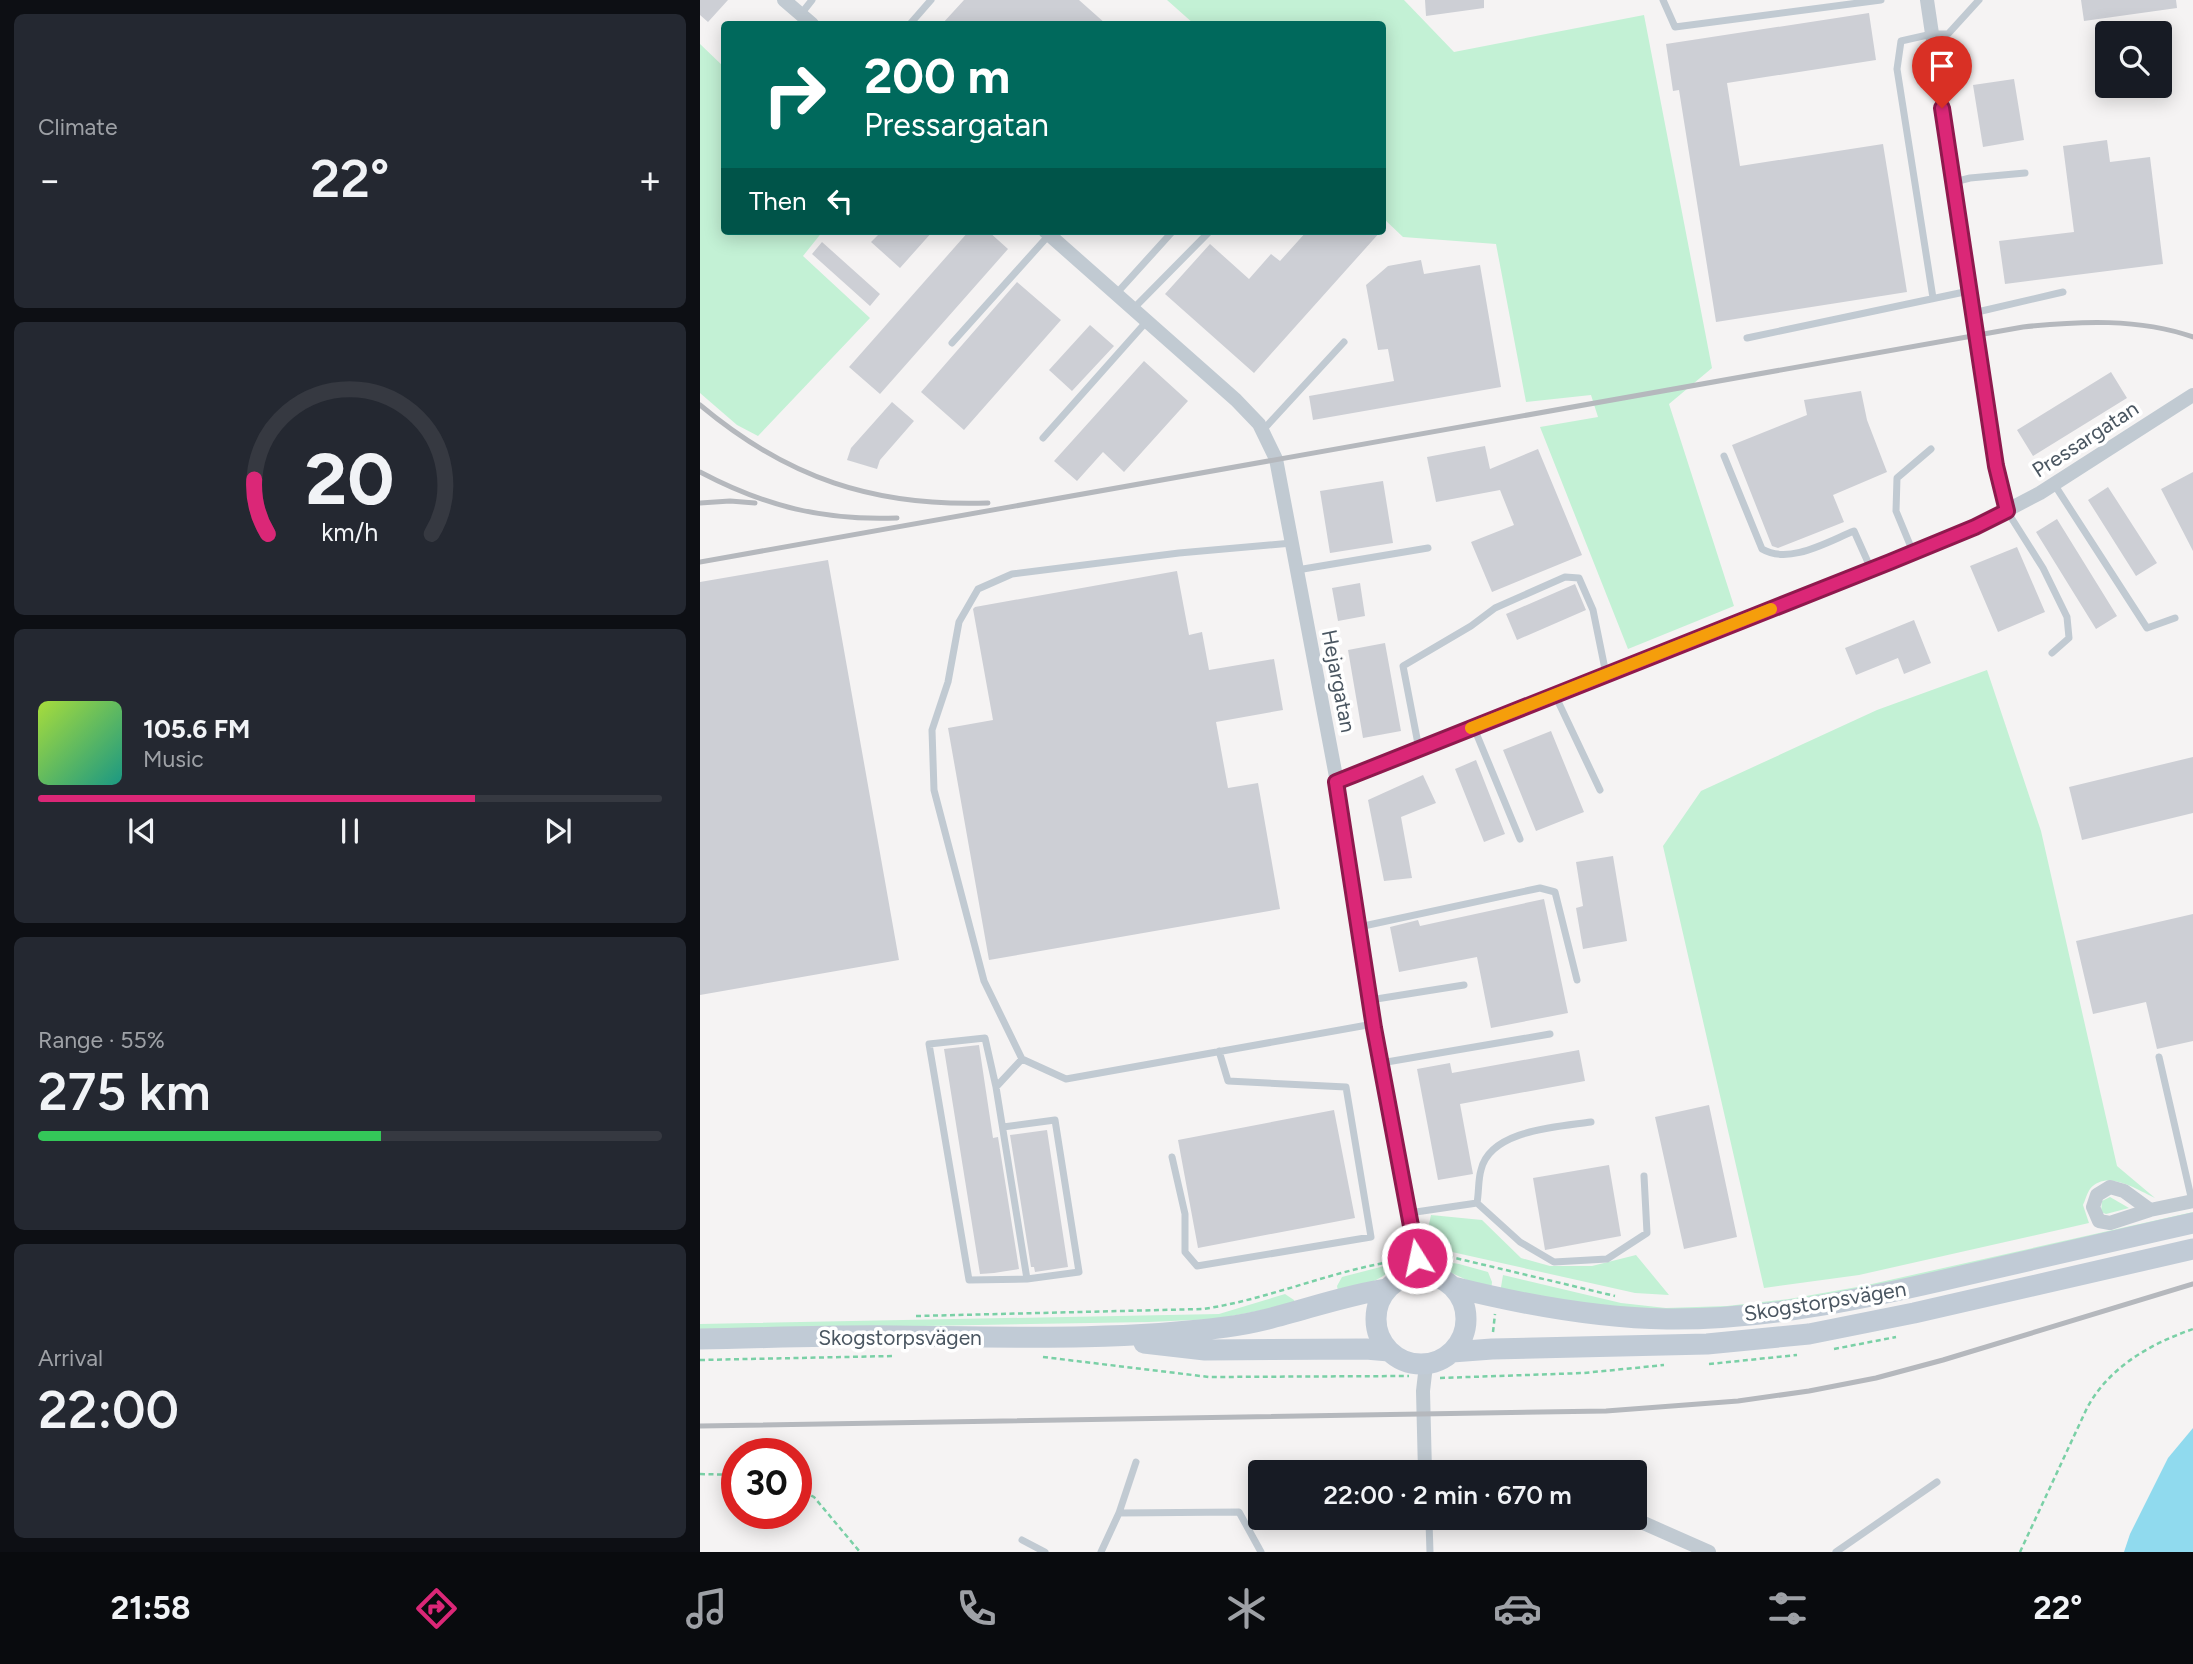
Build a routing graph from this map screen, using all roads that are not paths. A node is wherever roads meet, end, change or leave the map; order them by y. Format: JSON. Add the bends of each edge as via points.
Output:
{"nodes":[{"id":1,"x":784,"y":0,"type":"edge"},
{"id":2,"x":812,"y":0,"type":"edge"},
{"id":3,"x":930,"y":0,"type":"edge"},
{"id":4,"x":1664,"y":0,"type":"edge"},
{"id":5,"x":1881,"y":0,"type":"edge"},
{"id":6,"x":1927,"y":0,"type":"edge"},
{"id":7,"x":1979,"y":0,"type":"edge"},
{"id":8,"x":807,"y":21,"type":"edge"},
{"id":9,"x":808,"y":21,"type":"edge"},
{"id":10,"x":912,"y":21,"type":"edge"},
{"id":11,"x":1932,"y":34,"type":"junction"},
{"id":12,"x":2025,"y":173,"type":"dead end"},
{"id":13,"x":1953,"y":182,"type":"junction"},
{"id":14,"x":1045,"y":235,"type":"edge"},
{"id":15,"x":1049,"y":235,"type":"edge"},
{"id":16,"x":1169,"y":235,"type":"edge"},
{"id":17,"x":1206,"y":235,"type":"edge"},
{"id":18,"x":1969,"y":291,"type":"junction"},
{"id":19,"x":2063,"y":292,"type":"dead end"},
{"id":20,"x":1116,"y":294,"type":"junction"},
{"id":21,"x":1933,"y":298,"type":"junction"},
{"id":22,"x":1133,"y":309,"type":"junction"},
{"id":23,"x":1973,"y":313,"type":"junction"},
{"id":24,"x":1147,"y":321,"type":"junction"},
{"id":25,"x":1747,"y":338,"type":"dead end"},
{"id":26,"x":1343,"y":342,"type":"dead end"},
{"id":27,"x":952,"y":343,"type":"dead end"},
{"id":28,"x":2193,"y":395,"type":"edge"},
{"id":29,"x":1262,"y":431,"type":"junction"},
{"id":30,"x":1043,"y":438,"type":"dead end"},
{"id":31,"x":1931,"y":449,"type":"dead end"},
{"id":32,"x":1724,"y":456,"type":"dead end"},
{"id":33,"x":2053,"y":484,"type":"junction"},
{"id":34,"x":2007,"y":511,"type":"junction"},
{"id":35,"x":1292,"y":543,"type":"junction"},
{"id":36,"x":1428,"y":548,"type":"dead end"},
{"id":37,"x":1913,"y":553,"type":"junction"},
{"id":38,"x":1297,"y":570,"type":"junction"},
{"id":39,"x":1871,"y":570,"type":"junction"},
{"id":40,"x":2175,"y":618,"type":"dead end"},
{"id":41,"x":2052,"y":653,"type":"dead end"},
{"id":42,"x":1606,"y":674,"type":"junction"},
{"id":43,"x":1555,"y":694,"type":"junction"},
{"id":44,"x":1474,"y":727,"type":"junction"},
{"id":45,"x":1419,"y":749,"type":"junction"},
{"id":46,"x":1336,"y":782,"type":"junction"},
{"id":47,"x":1600,"y":790,"type":"dead end"},
{"id":48,"x":1520,"y":839,"type":"dead end"},
{"id":49,"x":1359,"y":927,"type":"junction"},
{"id":50,"x":1577,"y":981,"type":"dead end"},
{"id":51,"x":1464,"y":985,"type":"dead end"},
{"id":52,"x":1370,"y":1000,"type":"junction"},
{"id":53,"x":1373,"y":1024,"type":"junction"},
{"id":54,"x":1550,"y":1034,"type":"dead end"},
{"id":55,"x":1219,"y":1051,"type":"junction"},
{"id":56,"x":2159,"y":1057,"type":"dead end"},
{"id":57,"x":1022,"y":1059,"type":"junction"},
{"id":58,"x":1380,"y":1064,"type":"junction"},
{"id":59,"x":996,"y":1087,"type":"junction"},
{"id":60,"x":1591,"y":1122,"type":"dead end"},
{"id":61,"x":1003,"y":1127,"type":"junction"},
{"id":62,"x":1172,"y":1157,"type":"dead end"},
{"id":63,"x":1644,"y":1176,"type":"dead end"},
{"id":64,"x":2193,"y":1201,"type":"edge"},
{"id":65,"x":1477,"y":1203,"type":"junction"},
{"id":66,"x":2150,"y":1210,"type":"dead end"},
{"id":67,"x":1409,"y":1214,"type":"junction"},
{"id":68,"x":2193,"y":1223,"type":"edge"},
{"id":69,"x":2193,"y":1249,"type":"edge"},
{"id":70,"x":1419,"y":1266,"type":"junction"},
{"id":71,"x":1027,"y":1279,"type":"junction"},
{"id":72,"x":1453,"y":1287,"type":"junction"},
{"id":73,"x":1387,"y":1289,"type":"junction"},
{"id":74,"x":1100,"y":1338,"type":"junction"},
{"id":75,"x":700,"y":1339,"type":"edge"},
{"id":76,"x":1389,"y":1351,"type":"junction"},
{"id":77,"x":1451,"y":1352,"type":"junction"},
{"id":78,"x":1425,"y":1371,"type":"junction"},
{"id":79,"x":1425,"y":1460,"type":"edge"},
{"id":80,"x":1136,"y":1462,"type":"dead end"},
{"id":81,"x":1937,"y":1482,"type":"dead end"},
{"id":82,"x":1119,"y":1513,"type":"junction"},
{"id":83,"x":1647,"y":1526,"type":"edge"},
{"id":84,"x":1429,"y":1530,"type":"edge"},
{"id":85,"x":1022,"y":1540,"type":"dead end"},
{"id":86,"x":1045,"y":1552,"type":"edge"},
{"id":87,"x":1101,"y":1552,"type":"edge"},
{"id":88,"x":1261,"y":1552,"type":"edge"},
{"id":89,"x":1430,"y":1552,"type":"edge"},
{"id":90,"x":1709,"y":1552,"type":"edge"},
{"id":91,"x":1836,"y":1552,"type":"edge"}],
"edges":[{"from":1,"to":8,"type":"street"},
{"from":2,"to":9,"type":"lane"},
{"from":3,"to":10,"type":"lane"},
{"from":4,"to":5,"type":"lane","via":[[1675,27]]},
{"from":6,"to":11,"type":"street"},
{"from":7,"to":11,"type":"lane","via":[[1948,34]]},
{"from":11,"to":13,"type":"street"},
{"from":11,"to":21,"type":"lane","via":[[1901,41],[1897,69]]},
{"from":12,"to":13,"type":"lane"},
{"from":13,"to":18,"type":"street"},
{"from":14,"to":27,"type":"lane"},
{"from":15,"to":20,"type":"street","name":"Hejargatan"},
{"from":16,"to":20,"type":"lane"},
{"from":17,"to":22,"type":"lane"},
{"from":18,"to":21,"type":"lane"},
{"from":18,"to":23,"type":"street"},
{"from":19,"to":23,"type":"lane"},
{"from":20,"to":22,"type":"street","name":"Hejargatan"},
{"from":21,"to":25,"type":"lane"},
{"from":22,"to":24,"type":"street","name":"Hejargatan"},
{"from":23,"to":34,"type":"street"},
{"from":24,"to":29,"type":"street","name":"Hejargatan","via":[[1236,400]]},
{"from":24,"to":30,"type":"lane"},
{"from":26,"to":29,"type":"lane"},
{"from":28,"to":33,"type":"street","name":"Pressargatan"},
{"from":29,"to":35,"type":"street","name":"Hejargatan","via":[[1276,459]]},
{"from":31,"to":37,"type":"lane","via":[[1897,478],[1896,511]]},
{"from":32,"to":39,"type":"lane","via":[[1762,549],[1774,556],[1808,550],[1854,531]]},
{"from":33,"to":34,"type":"street","name":"Pressargatan"},
{"from":33,"to":40,"type":"lane","via":[[2147,628]]},
{"from":34,"to":37,"type":"street","name":"Pressargatan"},
{"from":34,"to":41,"type":"lane","via":[[2067,617],[2068,638]]},
{"from":35,"to":38,"type":"street","name":"Hejargatan"},
{"from":35,"to":57,"type":"lane","via":[[1012,574],[978,589],[958,622],[948,682],[932,730],[934,790],[984,981]]},
{"from":36,"to":38,"type":"lane"},
{"from":37,"to":39,"type":"street","name":"Pressargatan"},
{"from":38,"to":46,"type":"street","name":"Hejargatan"},
{"from":39,"to":42,"type":"street","name":"Pressargatan"},
{"from":42,"to":43,"type":"street","name":"Pressargatan"},
{"from":42,"to":45,"type":"lane","via":[[1593,610],[1579,578],[1565,578],[1495,608],[1403,666]]},
{"from":43,"to":44,"type":"street","name":"Pressargatan"},
{"from":43,"to":47,"type":"lane"},
{"from":44,"to":45,"type":"street","name":"Pressargatan"},
{"from":44,"to":48,"type":"lane"},
{"from":45,"to":46,"type":"street","name":"Pressargatan"},
{"from":46,"to":49,"type":"street","name":"Hejargatan"},
{"from":49,"to":50,"type":"lane","via":[[1540,888],[1555,892]]},
{"from":49,"to":52,"type":"street","name":"Hejargatan"},
{"from":51,"to":52,"type":"lane"},
{"from":52,"to":53,"type":"street","name":"Hejargatan"},
{"from":53,"to":55,"type":"lane"},
{"from":53,"to":58,"type":"street","name":"Hejargatan"},
{"from":54,"to":58,"type":"lane"},
{"from":55,"to":57,"type":"lane","via":[[1066,1079]]},
{"from":55,"to":62,"type":"lane","via":[[1228,1081],[1346,1087],[1371,1237],[1197,1266],[1185,1252],[1185,1214]]},
{"from":56,"to":64,"type":"lane"},
{"from":57,"to":59,"type":"lane"},
{"from":58,"to":67,"type":"street","name":"Hejargatan"},
{"from":59,"to":61,"type":"lane"},
{"from":59,"to":71,"type":"lane","via":[[985,1038],[929,1044],[969,1280]]},
{"from":60,"to":65,"type":"lane","via":[[1537,1130],[1496,1144],[1481,1168]]},
{"from":61,"to":71,"type":"lane"},
{"from":61,"to":71,"type":"lane","via":[[1055,1119],[1080,1272]]},
{"from":63,"to":65,"type":"lane","via":[[1647,1233],[1607,1259],[1554,1262],[1520,1242]]},
{"from":64,"to":66,"type":"street"},
{"from":65,"to":67,"type":"lane"},
{"from":67,"to":70,"type":"street","name":"Hejargatan"},
{"from":68,"to":72,"type":"main road","name":"Skogstorpsvägen","via":[[1914,1287],[1762,1314],[1618,1317]]},
{"from":69,"to":77,"type":"main road","name":"Skogstorpsvägen","via":[[1809,1334],[1707,1344]]},
{"from":70,"to":72,"type":"main road"},
{"from":70,"to":73,"type":"main road"},
{"from":72,"to":77,"type":"main road","via":[[1467,1316],[1462,1339]]},
{"from":73,"to":74,"type":"main road","name":"Skogstorpsvägen","via":[[1227,1327]]},
{"from":73,"to":76,"type":"main road","via":[[1378,1304],[1376,1322]]},
{"from":74,"to":75,"type":"main road","name":"Skogstorpsvägen"},
{"from":74,"to":76,"type":"main road","name":"Skogstorpsvägen","via":[[1205,1350]]},
{"from":76,"to":78,"type":"main road"},
{"from":77,"to":78,"type":"main road"},
{"from":78,"to":79,"type":"street"},
{"from":80,"to":82,"type":"lane"},
{"from":81,"to":91,"type":"lane"},
{"from":82,"to":87,"type":"lane"},
{"from":82,"to":88,"type":"lane","via":[[1239,1512]]},
{"from":83,"to":90,"type":"street"},
{"from":84,"to":89,"type":"lane"},
{"from":85,"to":86,"type":"lane"}]}
